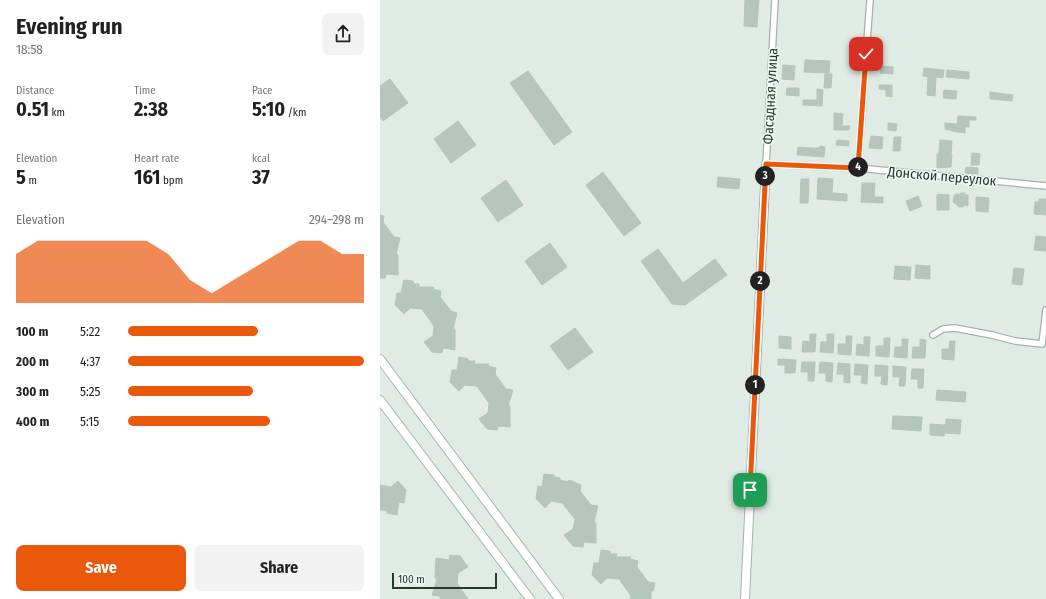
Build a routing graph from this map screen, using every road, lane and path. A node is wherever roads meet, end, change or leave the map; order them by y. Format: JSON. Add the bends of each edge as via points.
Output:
{"nodes":[{"id":1,"x":775,"y":0,"type":"edge"},
{"id":2,"x":870,"y":0,"type":"edge"},
{"id":3,"x":766,"y":164,"type":"junction"},
{"id":4,"x":858,"y":168,"type":"junction"},
{"id":5,"x":1046,"y":186,"type":"edge"},
{"id":6,"x":1046,"y":310,"type":"edge"},
{"id":7,"x":933,"y":335,"type":"dead end"},
{"id":8,"x":1044,"y":343,"type":"edge"},
{"id":9,"x":380,"y":359,"type":"edge"},
{"id":10,"x":380,"y":400,"type":"edge"},
{"id":11,"x":530,"y":599,"type":"edge"},
{"id":12,"x":559,"y":599,"type":"edge"},
{"id":13,"x":745,"y":599,"type":"edge"}],
"edges":[{"from":1,"to":3,"type":"street","name":"Фасадная улица"},
{"from":2,"to":4,"type":"street"},
{"from":3,"to":4,"type":"street","name":"Донской переулок"},
{"from":3,"to":13,"type":"main road","name":"Фасадная улица"},
{"from":4,"to":5,"type":"street","name":"Донской переулок"},
{"from":6,"to":8,"type":"street"},
{"from":7,"to":8,"type":"street","via":[[943,329],[955,328],[1014,342]]},
{"from":9,"to":12,"type":"main road"},
{"from":10,"to":11,"type":"main road"}]}
